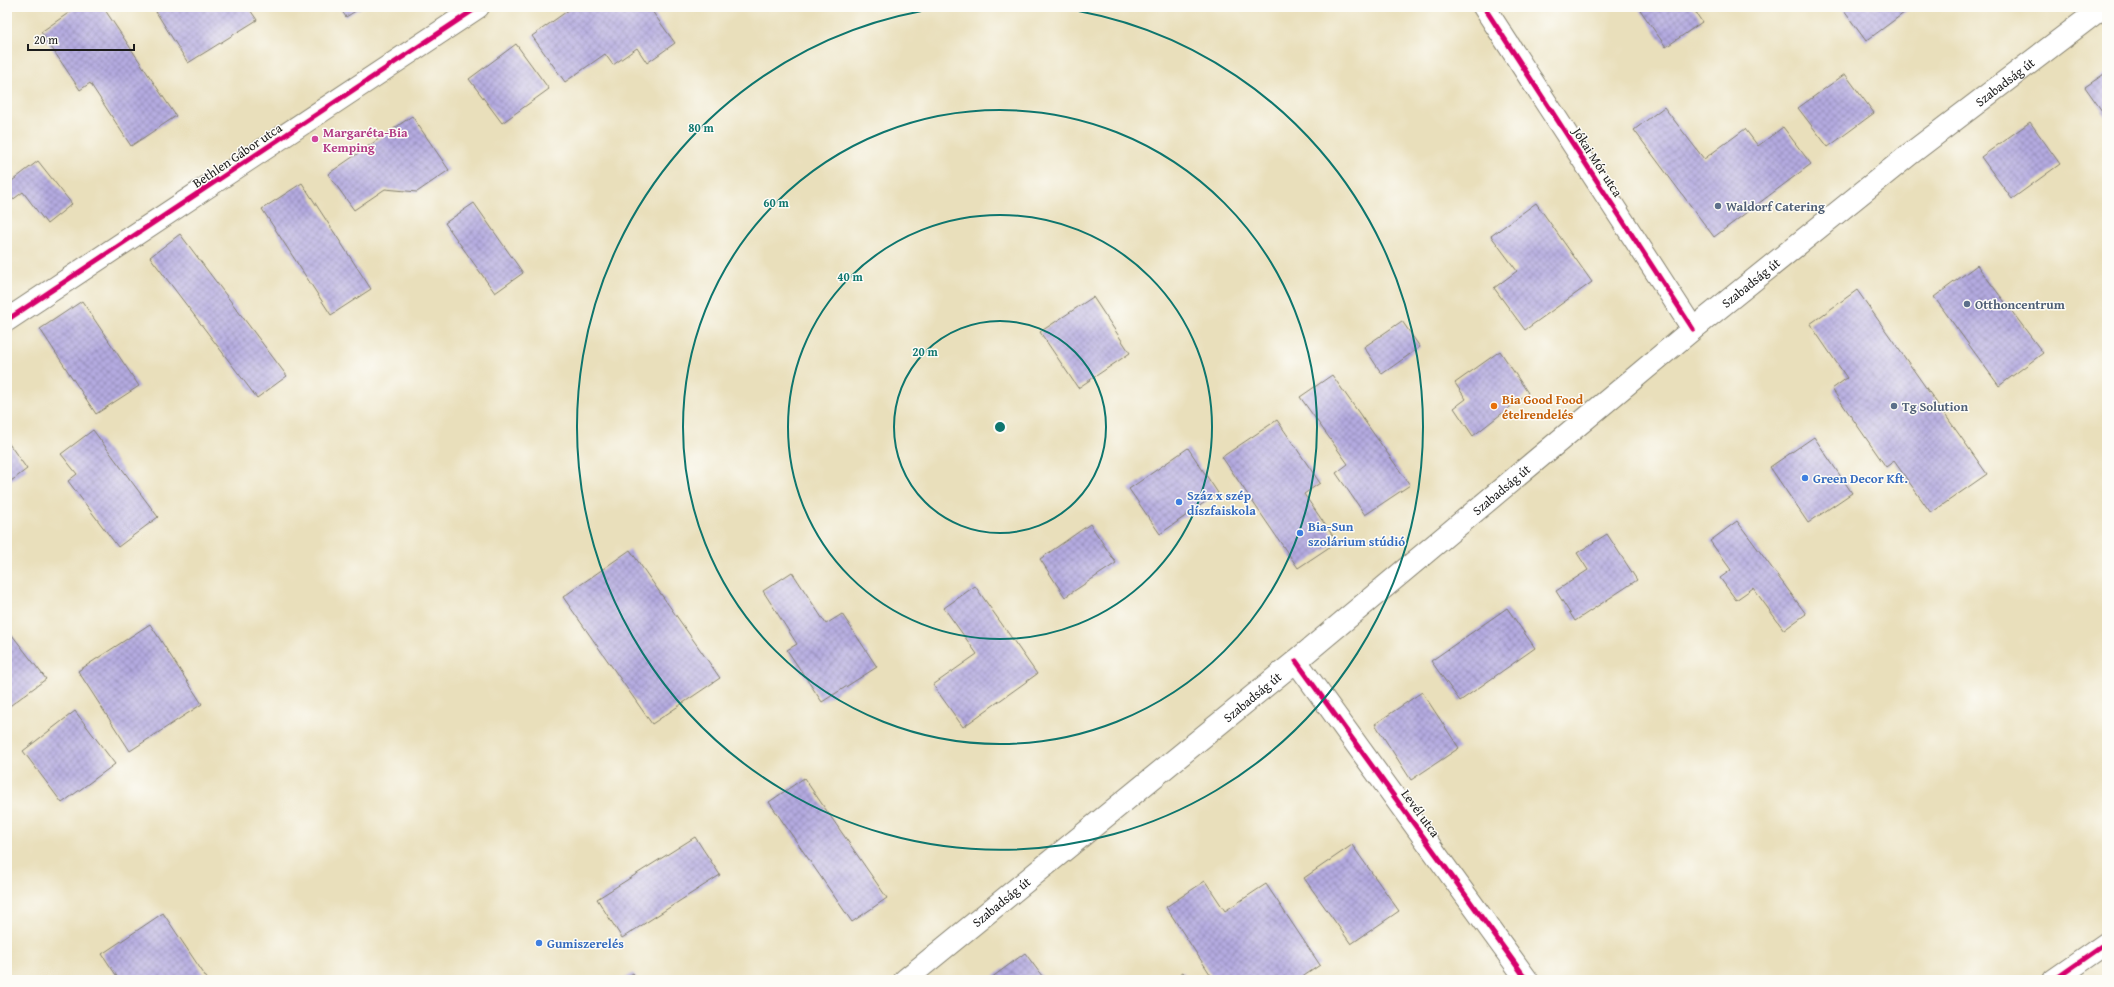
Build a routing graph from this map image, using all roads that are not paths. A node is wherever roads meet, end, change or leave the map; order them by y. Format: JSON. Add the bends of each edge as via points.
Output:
{"nodes":[{"id":1,"x":478,"y":7,"type":"edge"},
{"id":2,"x":1484,"y":7,"type":"edge"},
{"id":3,"x":2103,"y":7,"type":"edge"},
{"id":4,"x":7,"y":320,"type":"edge"},
{"id":5,"x":1693,"y":329,"type":"junction"},
{"id":6,"x":1296,"y":661,"type":"junction"},
{"id":7,"x":2107,"y":943,"type":"edge"},
{"id":8,"x":905,"y":980,"type":"edge"},
{"id":9,"x":1527,"y":980,"type":"edge"},
{"id":10,"x":2054,"y":980,"type":"edge"}],
"edges":[{"from":1,"to":4,"type":"main road","name":"Bethlen Gábor utca"},
{"from":2,"to":5,"type":"main road","name":"Jókai Mór utca"},
{"from":3,"to":5,"type":"main road","name":"Szabadság út","via":[[1910,154]]},
{"from":5,"to":6,"type":"main road","name":"Szabadság út"},
{"from":6,"to":8,"type":"main road","name":"Szabadság út"},
{"from":6,"to":9,"type":"main road","name":"Levél utca"},
{"from":7,"to":10,"type":"main road"}]}
